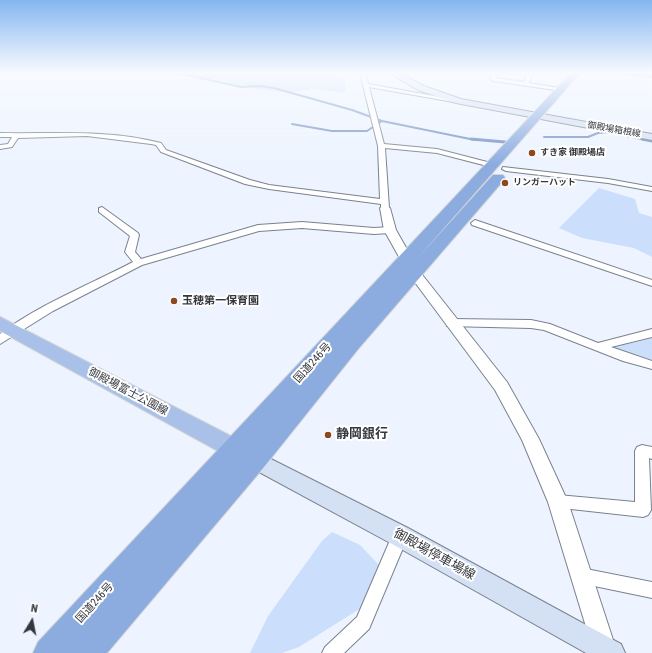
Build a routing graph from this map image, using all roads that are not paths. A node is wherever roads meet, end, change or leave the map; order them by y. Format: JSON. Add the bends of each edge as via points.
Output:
{"nodes":[{"id":1,"x":370,"y":103,"type":"edge"},
{"id":2,"x":472,"y":103,"type":"edge"},
{"id":3,"x":552,"y":103,"type":"edge"},
{"id":4,"x":556,"y":103,"type":"edge"},
{"id":5,"x":544,"y":117,"type":"junction"},
{"id":6,"x":0,"y":135,"type":"edge"},
{"id":7,"x":16,"y":136,"type":"junction"},
{"id":8,"x":652,"y":137,"type":"edge"},
{"id":9,"x":380,"y":146,"type":"junction"},
{"id":10,"x":0,"y":147,"type":"edge"},
{"id":11,"x":492,"y":166,"type":"junction"},
{"id":12,"x":506,"y":169,"type":"junction"},
{"id":13,"x":652,"y":189,"type":"edge"},
{"id":14,"x":384,"y":205,"type":"junction"},
{"id":15,"x":102,"y":210,"type":"dead end"},
{"id":16,"x":475,"y":223,"type":"dead end"},
{"id":17,"x":390,"y":230,"type":"junction"},
{"id":18,"x":139,"y":263,"type":"junction"},
{"id":19,"x":410,"y":266,"type":"junction"},
{"id":20,"x":652,"y":283,"type":"edge"},
{"id":21,"x":451,"y":323,"type":"junction"},
{"id":22,"x":4,"y":331,"type":"edge"},
{"id":23,"x":652,"y":333,"type":"edge"},
{"id":24,"x":597,"y":347,"type":"junction"},
{"id":25,"x":652,"y":365,"type":"edge"},
{"id":26,"x":652,"y":453,"type":"edge"},
{"id":27,"x":245,"y":455,"type":"junction"},
{"id":28,"x":558,"y":502,"type":"junction"},
{"id":29,"x":400,"y":536,"type":"junction"},
{"id":30,"x":581,"y":576,"type":"junction"},
{"id":31,"x":652,"y":590,"type":"edge"},
{"id":32,"x":607,"y":652,"type":"edge"},
{"id":33,"x":49,"y":653,"type":"edge"},
{"id":34,"x":86,"y":653,"type":"edge"},
{"id":35,"x":331,"y":653,"type":"edge"}],
"edges":[{"from":1,"to":9,"type":"street"},
{"from":2,"to":5,"type":"main road","name":"御殿場箱根線"},
{"from":3,"to":5,"type":"highway","name":"国道246号"},
{"from":4,"to":5,"type":"highway","name":"国道246号"},
{"from":5,"to":8,"type":"main road","name":"御殿場箱根線"},
{"from":5,"to":11,"type":"highway","name":"国道246号"},
{"from":5,"to":12,"type":"highway","name":"国道246号"},
{"from":6,"to":7,"type":"street"},
{"from":7,"to":10,"type":"street","via":[[10,146]]},
{"from":7,"to":14,"type":"street","via":[[87,134],[152,142],[159,144],[163,151],[248,182]]},
{"from":9,"to":11,"type":"street","via":[[437,151]]},
{"from":9,"to":14,"type":"street"},
{"from":11,"to":19,"type":"highway","name":"国道246号"},
{"from":12,"to":13,"type":"street"},
{"from":12,"to":19,"type":"highway","name":"国道246号"},
{"from":14,"to":17,"type":"street"},
{"from":15,"to":18,"type":"street","via":[[135,235],[130,252]]},
{"from":16,"to":20,"type":"street"},
{"from":17,"to":18,"type":"street","via":[[302,225],[258,228]]},
{"from":17,"to":19,"type":"street"},
{"from":18,"to":22,"type":"street"},
{"from":19,"to":21,"type":"street"},
{"from":19,"to":27,"type":"highway","name":"国道246号","via":[[352,343]]},
{"from":21,"to":24,"type":"street","via":[[531,324]]},
{"from":21,"to":28,"type":"street","via":[[501,386],[530,439]]},
{"from":22,"to":27,"type":"main road","name":"御殿場富士公園線"},
{"from":23,"to":24,"type":"street"},
{"from":24,"to":25,"type":"street"},
{"from":26,"to":28,"type":"street","via":[[642,451],[643,510]]},
{"from":27,"to":29,"type":"main road","name":"御殿場停車場線"},
{"from":27,"to":33,"type":"highway","name":"国道246号"},
{"from":27,"to":34,"type":"highway","name":"国道246号"},
{"from":28,"to":30,"type":"street"},
{"from":29,"to":32,"type":"main road","name":"御殿場停車場線"},
{"from":29,"to":35,"type":"street","via":[[362,623]]},
{"from":30,"to":31,"type":"street"},
{"from":30,"to":32,"type":"street"}]}
